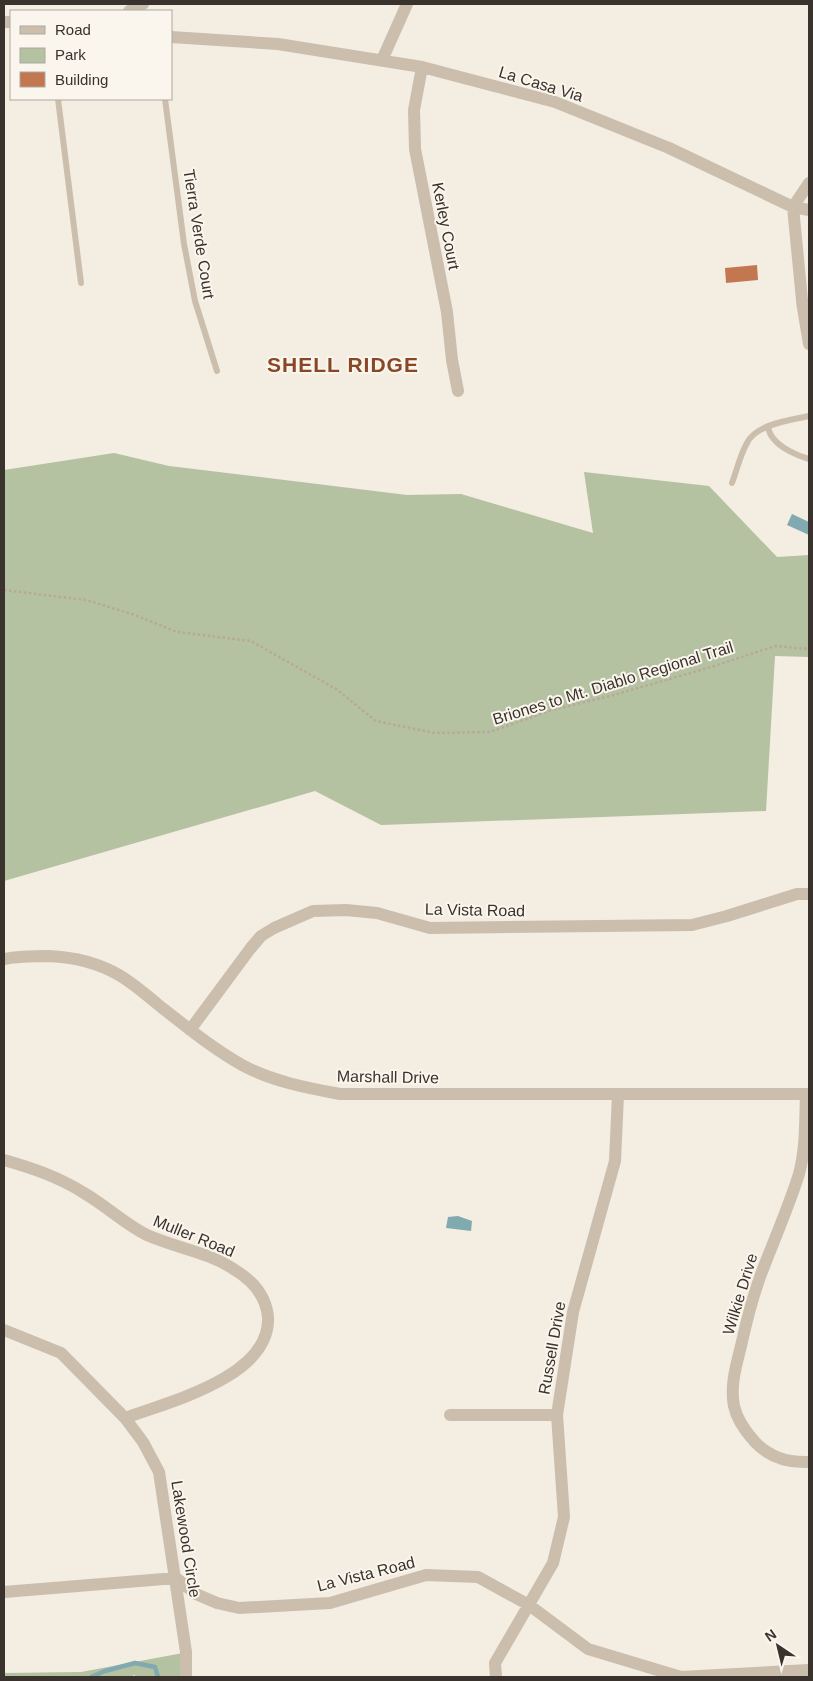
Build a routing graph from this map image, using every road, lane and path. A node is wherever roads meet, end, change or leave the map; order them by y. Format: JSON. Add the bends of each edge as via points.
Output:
{"nodes":[{"id":1,"x":143,"y":4,"type":"edge"},
{"id":2,"x":407,"y":4,"type":"edge"},
{"id":3,"x":131,"y":10,"type":"edge"},
{"id":4,"x":172,"y":37,"type":"edge"},
{"id":5,"x":382,"y":60,"type":"junction"},
{"id":6,"x":422,"y":67,"type":"junction"},
{"id":7,"x":58,"y":100,"type":"edge"},
{"id":8,"x":165,"y":100,"type":"edge"},
{"id":9,"x":809,"y":183,"type":"edge"},
{"id":10,"x":792,"y":207,"type":"junction"},
{"id":11,"x":809,"y":210,"type":"edge"},
{"id":12,"x":81,"y":283,"type":"dead end"},
{"id":13,"x":802,"y":300,"type":"junction"},
{"id":14,"x":809,"y":311,"type":"edge"},
{"id":15,"x":809,"y":344,"type":"edge"},
{"id":16,"x":217,"y":371,"type":"dead end"},
{"id":17,"x":458,"y":391,"type":"dead end"},
{"id":18,"x":809,"y":416,"type":"edge"},
{"id":19,"x":768,"y":427,"type":"junction"},
{"id":20,"x":809,"y":459,"type":"edge"},
{"id":21,"x":732,"y":483,"type":"dead end"},
{"id":22,"x":4,"y":590,"type":"edge"},
{"id":23,"x":809,"y":650,"type":"edge"},
{"id":24,"x":809,"y":894,"type":"edge"},
{"id":25,"x":4,"y":960,"type":"edge"},
{"id":26,"x":190,"y":1030,"type":"junction"},
{"id":27,"x":808,"y":1094,"type":"edge"},
{"id":28,"x":618,"y":1095,"type":"junction"},
{"id":29,"x":4,"y":1160,"type":"edge"},
{"id":30,"x":4,"y":1330,"type":"edge"},
{"id":31,"x":450,"y":1415,"type":"dead end"},
{"id":32,"x":557,"y":1415,"type":"junction"},
{"id":33,"x":125,"y":1418,"type":"junction"},
{"id":34,"x":809,"y":1462,"type":"edge"},
{"id":35,"x":176,"y":1578,"type":"junction"},
{"id":36,"x":4,"y":1592,"type":"edge"},
{"id":37,"x":529,"y":1604,"type":"junction"},
{"id":38,"x":809,"y":1670,"type":"edge"},
{"id":39,"x":186,"y":1677,"type":"edge"},
{"id":40,"x":496,"y":1677,"type":"edge"}],
"edges":[{"from":1,"to":3,"type":"street"},
{"from":2,"to":5,"type":"street"},
{"from":4,"to":5,"type":"street","name":"La Casa Via","via":[[278,44]]},
{"from":5,"to":6,"type":"street","name":"La Casa Via"},
{"from":6,"to":10,"type":"street","name":"La Casa Via","via":[[555,102],[670,148]]},
{"from":6,"to":17,"type":"street","name":"Kerley Court","via":[[414,110],[415,149],[447,312]]},
{"from":7,"to":12,"type":"lane"},
{"from":8,"to":16,"type":"lane","name":"Tierra Verde Court","via":[[184,244],[195,301]]},
{"from":9,"to":10,"type":"street"},
{"from":10,"to":11,"type":"street","name":"La Casa Via"},
{"from":10,"to":13,"type":"street"},
{"from":13,"to":14,"type":"street"},
{"from":13,"to":15,"type":"street"},
{"from":18,"to":19,"type":"lane"},
{"from":19,"to":20,"type":"lane","via":[[770,435],[778,443]]},
{"from":19,"to":21,"type":"lane","via":[[759,430],[747,442]]},
{"from":22,"to":23,"type":"path","name":"Briones to Mt. Diablo Regional Trail","via":[[86,600],[176,632],[251,641],[336,689],[376,721],[435,733],[490,732],[552,710],[610,696],[775,646]]},
{"from":24,"to":26,"type":"street","name":"La Vista Road","via":[[797,894],[692,925],[430,928],[377,913],[313,911],[261,936]]},
{"from":25,"to":26,"type":"street","name":"Marshall Drive","via":[[60,957],[101,967],[138,988]]},
{"from":26,"to":28,"type":"street","name":"Marshall Drive","via":[[243,1066],[267,1076],[340,1094]]},
{"from":27,"to":28,"type":"street","name":"Marshall Drive"},
{"from":27,"to":34,"type":"street","name":"Wilkie Drive","via":[[799,1171],[757,1287],[734,1375],[733,1391],[738,1418],[760,1447],[784,1460]]},
{"from":28,"to":32,"type":"street","name":"Russell Drive","via":[[615,1161],[573,1312]]},
{"from":29,"to":33,"type":"street","name":"Muller Road","via":[[46,1172],[84,1192],[145,1234],[208,1256],[234,1269],[253,1284],[265,1301],[267,1332],[261,1346],[249,1360],[210,1386]]},
{"from":30,"to":33,"type":"street","name":"Lakewood Circle","via":[[61,1353]]},
{"from":31,"to":32,"type":"street"},
{"from":32,"to":37,"type":"street","name":"Russell Drive","via":[[564,1517],[553,1562]]},
{"from":33,"to":35,"type":"street","name":"Lakewood Circle","via":[[144,1442],[160,1472]]},
{"from":35,"to":36,"type":"street"},
{"from":35,"to":37,"type":"street","name":"La Vista Road","via":[[196,1594],[239,1608],[330,1603],[426,1575],[478,1577]]},
{"from":35,"to":39,"type":"street","name":"Lakewood Circle","via":[[186,1652]]},
{"from":37,"to":38,"type":"street","name":"La Vista Road","via":[[588,1649],[681,1677]]},
{"from":37,"to":40,"type":"street","name":"Russell Drive","via":[[495,1663]]}]}
